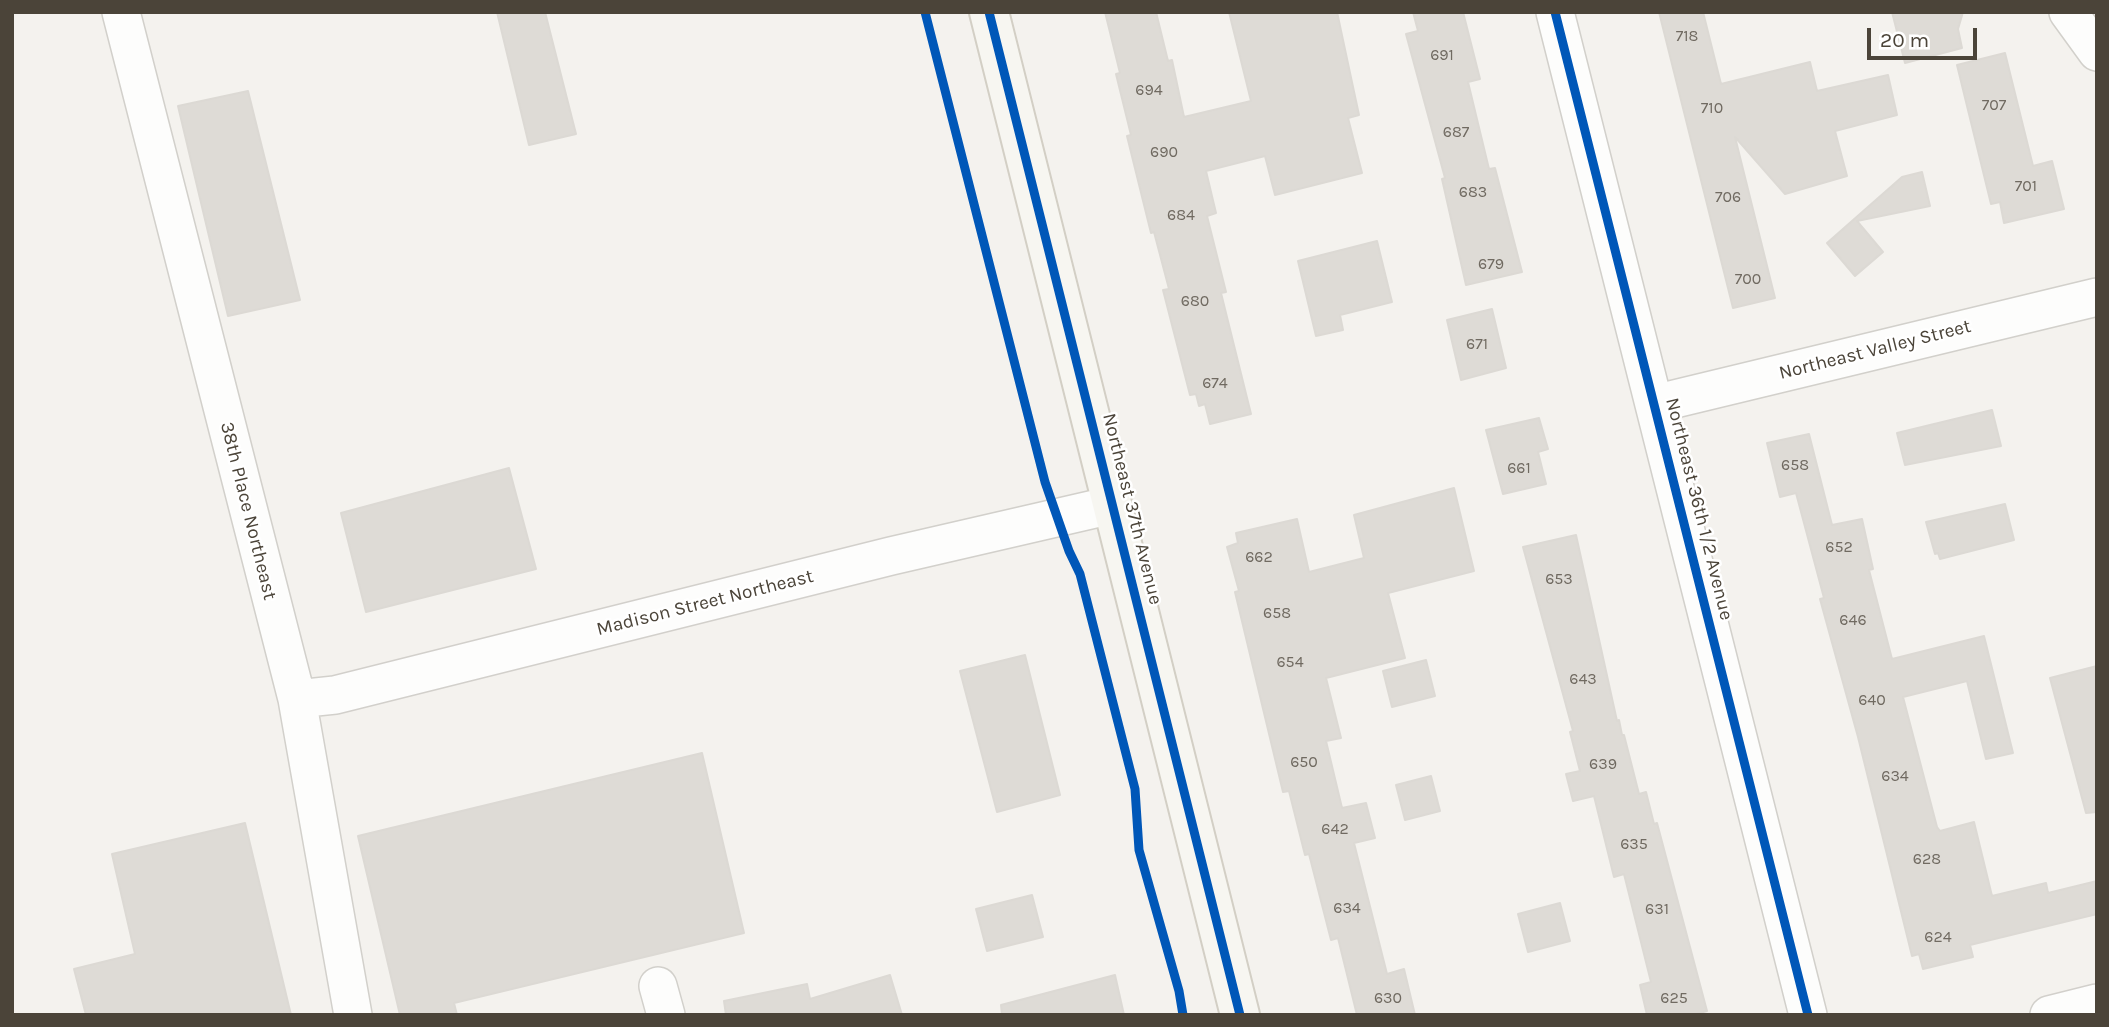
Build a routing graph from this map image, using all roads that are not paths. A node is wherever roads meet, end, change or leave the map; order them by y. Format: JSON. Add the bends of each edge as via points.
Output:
{"nodes":[{"id":1,"x":121,"y":12,"type":"edge"},
{"id":2,"x":989,"y":12,"type":"edge"},
{"id":3,"x":1555,"y":12,"type":"edge"},
{"id":4,"x":2068,"y":12,"type":"edge"},
{"id":5,"x":2097,"y":52,"type":"edge"},
{"id":6,"x":2097,"y":297,"type":"edge"},
{"id":7,"x":1654,"y":404,"type":"junction"},
{"id":8,"x":1112,"y":505,"type":"junction"},
{"id":9,"x":297,"y":699,"type":"junction"},
{"id":10,"x":2097,"y":1003,"type":"edge"},
{"id":11,"x":353,"y":1015,"type":"edge"},
{"id":12,"x":1240,"y":1015,"type":"edge"},
{"id":13,"x":1808,"y":1015,"type":"edge"},
{"id":14,"x":2049,"y":1015,"type":"edge"}],
"edges":[{"from":1,"to":9,"type":"street","name":"38th Place Northeast"},
{"from":2,"to":8,"type":"street","name":"Northeast 37th Avenue"},
{"from":3,"to":7,"type":"street","name":"Northeast 36th 1/2 Avenue"},
{"from":4,"to":5,"type":"street"},
{"from":6,"to":7,"type":"street","name":"Northeast Valley Street"},
{"from":7,"to":13,"type":"street","name":"Northeast 36th 1/2 Avenue"},
{"from":8,"to":9,"type":"street","name":"Madison Street Northeast","via":[[335,695]]},
{"from":8,"to":12,"type":"street","name":"Northeast 37th Avenue"},
{"from":9,"to":11,"type":"street","name":"38th Place Northeast"},
{"from":10,"to":14,"type":"street"}]}
